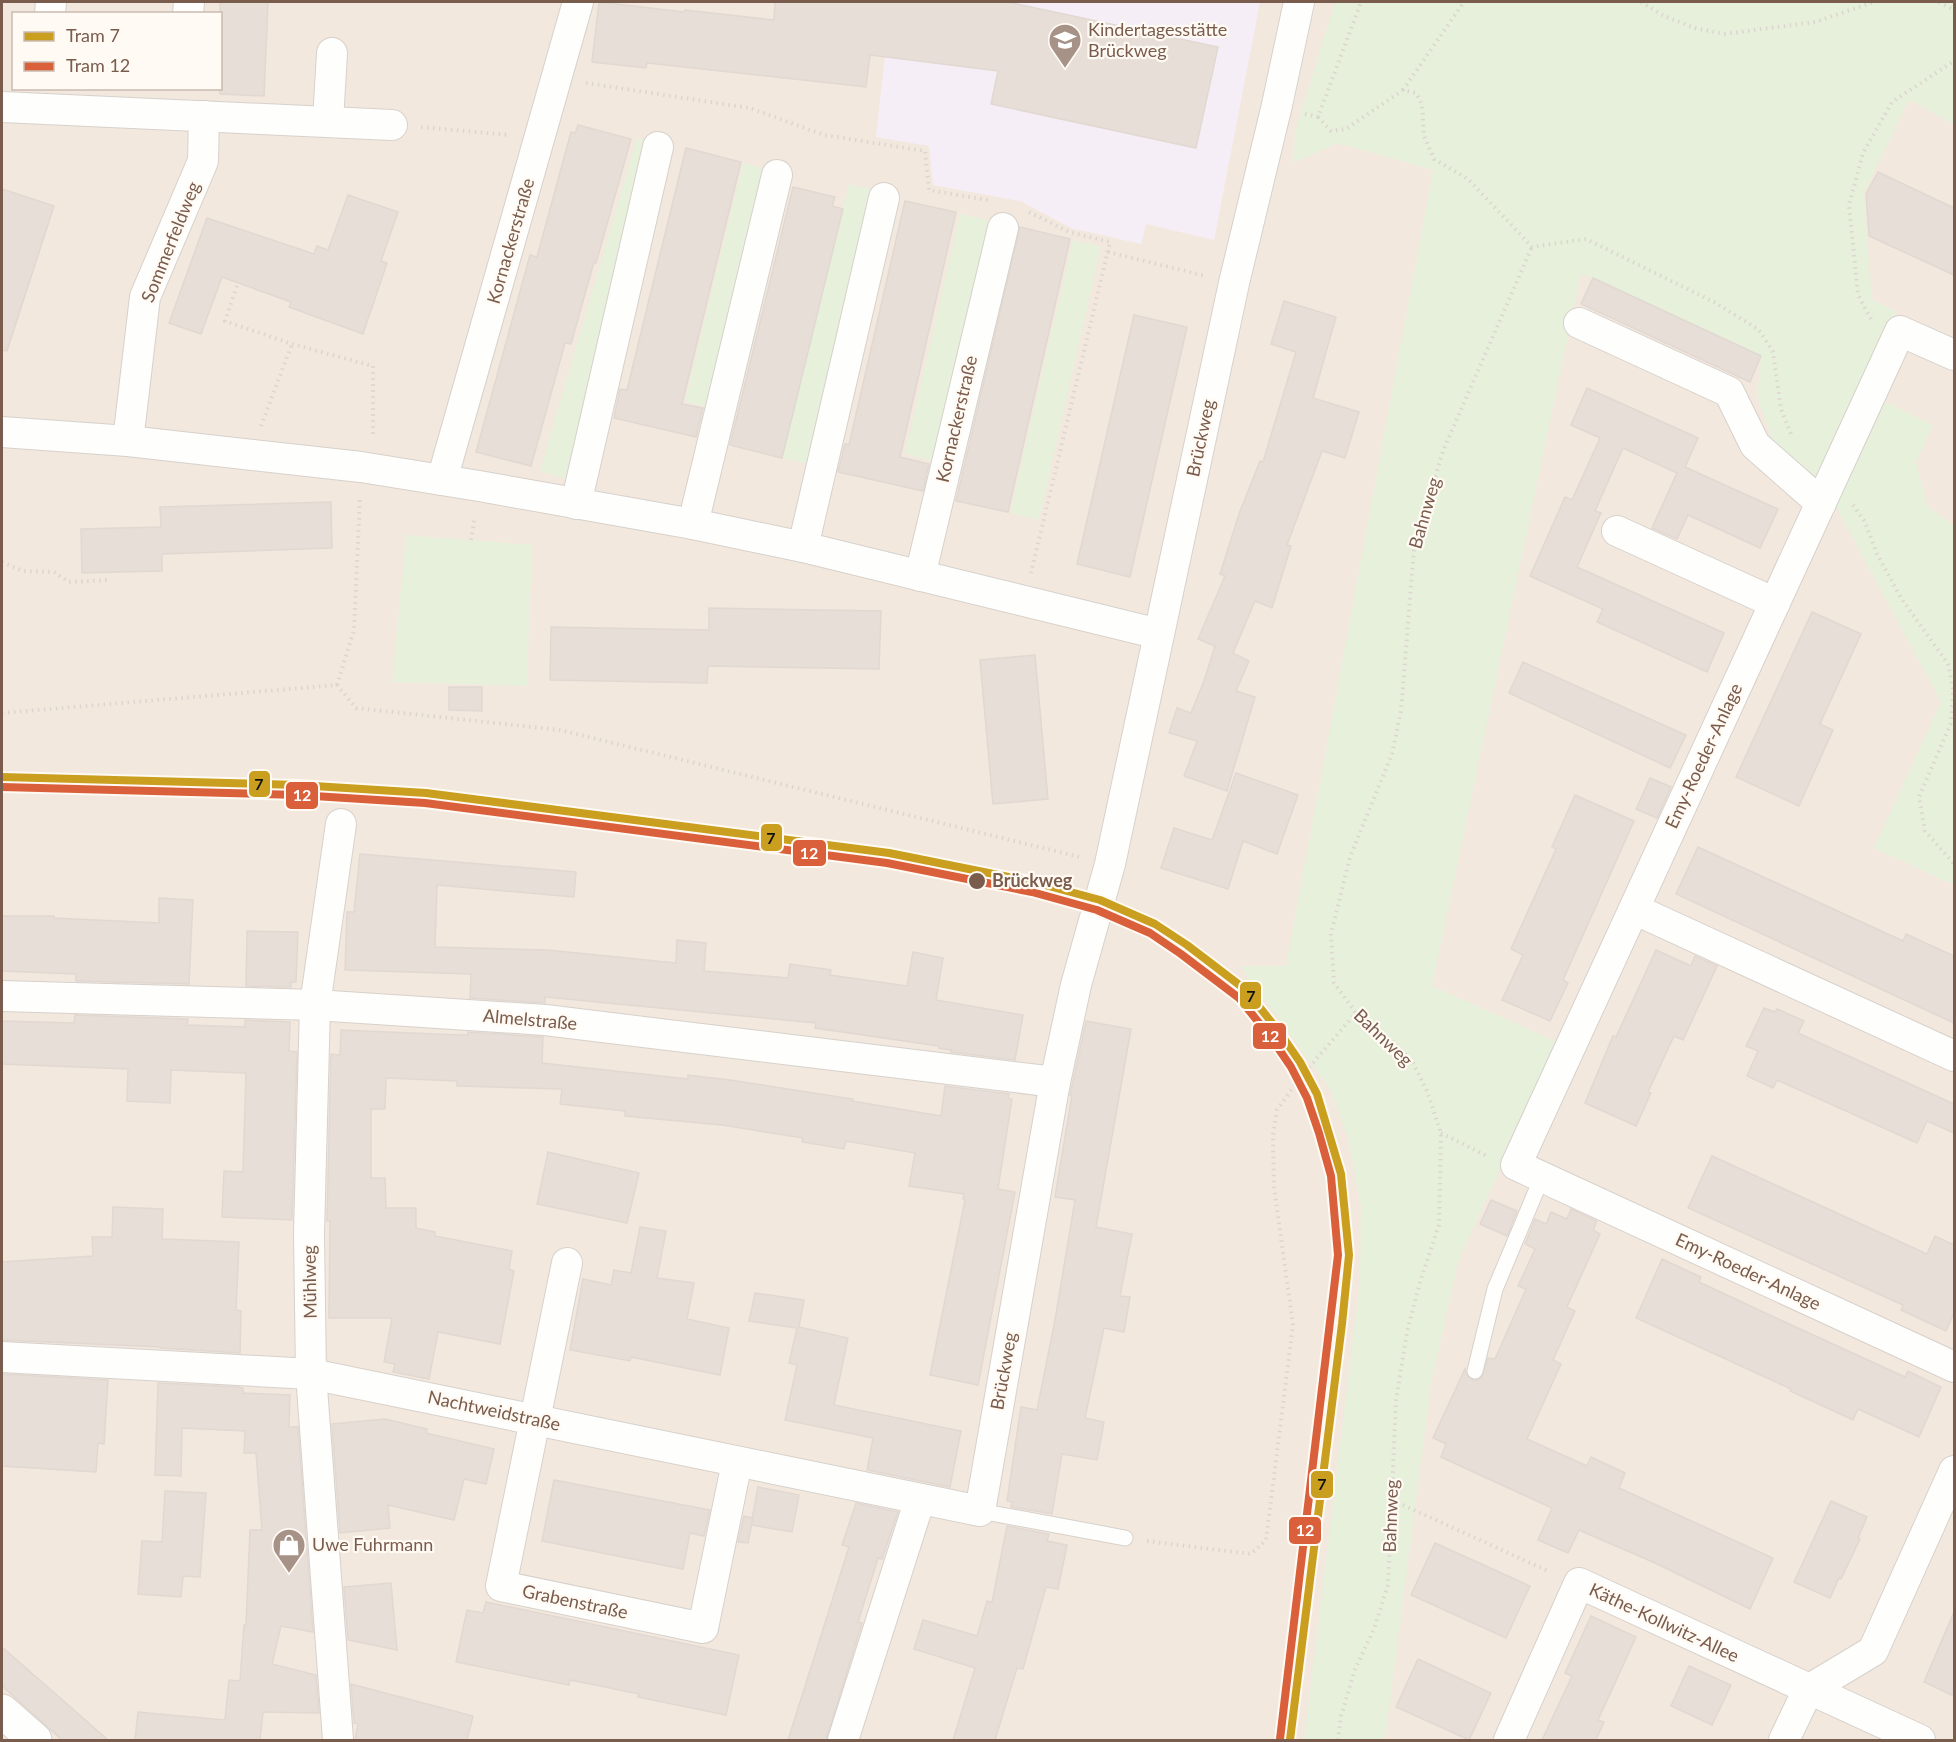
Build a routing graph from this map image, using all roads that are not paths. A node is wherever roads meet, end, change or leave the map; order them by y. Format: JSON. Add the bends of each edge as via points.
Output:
{"nodes":[{"id":1,"x":578,"y":2,"type":"edge"},
{"id":2,"x":1299,"y":2,"type":"edge"},
{"id":3,"x":332,"y":53,"type":"dead end"},
{"id":4,"x":46,"y":99,"type":"edge"},
{"id":5,"x":190,"y":106,"type":"edge"},
{"id":6,"x":2,"y":107,"type":"edge"},
{"id":7,"x":328,"y":121,"type":"junction"},
{"id":8,"x":392,"y":125,"type":"road end"},
{"id":9,"x":658,"y":147,"type":"dead end"},
{"id":10,"x":777,"y":175,"type":"dead end"},
{"id":11,"x":884,"y":198,"type":"dead end"},
{"id":12,"x":1000,"y":215,"type":"road end"},
{"id":13,"x":1579,"y":323,"type":"dead end"},
{"id":14,"x":1954,"y":356,"type":"edge"},
{"id":15,"x":2,"y":432,"type":"edge"},
{"id":16,"x":128,"y":441,"type":"junction"},
{"id":17,"x":442,"y":480,"type":"junction"},
{"id":18,"x":1821,"y":503,"type":"junction"},
{"id":19,"x":576,"y":504,"type":"junction"},
{"id":20,"x":693,"y":524,"type":"junction"},
{"id":21,"x":1617,"y":531,"type":"dead end"},
{"id":22,"x":803,"y":547,"type":"junction"},
{"id":23,"x":920,"y":576,"type":"junction"},
{"id":24,"x":1775,"y":603,"type":"junction"},
{"id":25,"x":1159,"y":634,"type":"junction"},
{"id":26,"x":340,"y":824,"type":"dead end"},
{"id":27,"x":1634,"y":909,"type":"junction"},
{"id":28,"x":2,"y":996,"type":"edge"},
{"id":29,"x":315,"y":1005,"type":"junction"},
{"id":30,"x":1954,"y":1056,"type":"edge"},
{"id":31,"x":1055,"y":1082,"type":"junction"},
{"id":32,"x":1529,"y":1171,"type":"junction"},
{"id":33,"x":567,"y":1263,"type":"dead end"},
{"id":34,"x":2,"y":1357,"type":"edge"},
{"id":35,"x":1954,"y":1367,"type":"edge"},
{"id":36,"x":1475,"y":1371,"type":"dead end"},
{"id":37,"x":311,"y":1374,"type":"junction"},
{"id":38,"x":535,"y":1420,"type":"junction"},
{"id":39,"x":737,"y":1462,"type":"junction"},
{"id":40,"x":1954,"y":1471,"type":"edge"},
{"id":41,"x":920,"y":1499,"type":"junction"},
{"id":42,"x":980,"y":1511,"type":"junction"},
{"id":43,"x":1125,"y":1538,"type":"road end"},
{"id":44,"x":1808,"y":1690,"type":"junction"},
{"id":45,"x":2,"y":1711,"type":"edge"},
{"id":46,"x":35,"y":1740,"type":"edge"},
{"id":47,"x":338,"y":1740,"type":"edge"},
{"id":48,"x":843,"y":1740,"type":"edge"},
{"id":49,"x":1509,"y":1740,"type":"edge"},
{"id":50,"x":1784,"y":1740,"type":"edge"},
{"id":51,"x":1920,"y":1740,"type":"edge"}],
"edges":[{"from":1,"to":17,"type":"street","name":"Kornackerstraße"},
{"from":2,"to":25,"type":"street","name":"Brückweg"},
{"from":3,"to":7,"type":"street"},
{"from":4,"to":5,"type":"street"},
{"from":4,"to":6,"type":"street"},
{"from":5,"to":7,"type":"street"},
{"from":5,"to":16,"type":"street","name":"Sommerfeldweg","via":[[203,161],[145,297]]},
{"from":7,"to":8,"type":"street"},
{"from":9,"to":19,"type":"street"},
{"from":10,"to":20,"type":"street"},
{"from":11,"to":22,"type":"street"},
{"from":12,"to":23,"type":"street","name":"Kornackerstraße"},
{"from":13,"to":18,"type":"street","via":[[1729,392],[1755,445]]},
{"from":14,"to":18,"type":"street","name":"Emy-Roeder-Anlage","via":[[1900,331]]},
{"from":15,"to":16,"type":"street"},
{"from":16,"to":17,"type":"street"},
{"from":17,"to":19,"type":"street"},
{"from":18,"to":24,"type":"street","name":"Emy-Roeder-Anlage"},
{"from":19,"to":20,"type":"street"},
{"from":20,"to":22,"type":"street"},
{"from":21,"to":24,"type":"street"},
{"from":22,"to":23,"type":"street"},
{"from":23,"to":25,"type":"street"},
{"from":24,"to":27,"type":"street","name":"Emy-Roeder-Anlage"},
{"from":25,"to":31,"type":"street","name":"Brückweg","via":[[1110,864],[1076,985]]},
{"from":26,"to":29,"type":"street","name":"Mühlweg"},
{"from":27,"to":30,"type":"street"},
{"from":27,"to":32,"type":"street","name":"Emy-Roeder-Anlage"},
{"from":28,"to":29,"type":"street","name":"Almelstraße"},
{"from":29,"to":31,"type":"street","name":"Almelstraße","via":[[545,1020]]},
{"from":29,"to":37,"type":"street","name":"Mühlweg","via":[[309,1234]]},
{"from":31,"to":42,"type":"street","name":"Brückweg"},
{"from":32,"to":35,"type":"street","name":"Emy-Roeder-Anlage"},
{"from":32,"to":36,"type":"lane","name":"Emy-Roeder-Anlage"},
{"from":33,"to":38,"type":"street","name":"Grabenstraße"},
{"from":34,"to":37,"type":"street","name":"Nachtweidstraße"},
{"from":37,"to":38,"type":"street","name":"Nachtweidstraße"},
{"from":37,"to":47,"type":"street","name":"Mühlweg"},
{"from":38,"to":39,"type":"street","name":"Nachtweidstraße"},
{"from":38,"to":39,"type":"street","name":"Grabenstraße","via":[[501,1586],[703,1628]]},
{"from":39,"to":41,"type":"street","name":"Nachtweidstraße"},
{"from":40,"to":44,"type":"street","via":[[1873,1650]]},
{"from":41,"to":42,"type":"street","name":"Nachtweidstraße"},
{"from":41,"to":48,"type":"street"},
{"from":42,"to":43,"type":"lane"},
{"from":44,"to":49,"type":"street","name":"Käthe-Kollwitz-Allee","via":[[1579,1583]]},
{"from":44,"to":50,"type":"street"},
{"from":44,"to":51,"type":"street","name":"Käthe-Kollwitz-Allee"},
{"from":45,"to":46,"type":"main road"}]}
